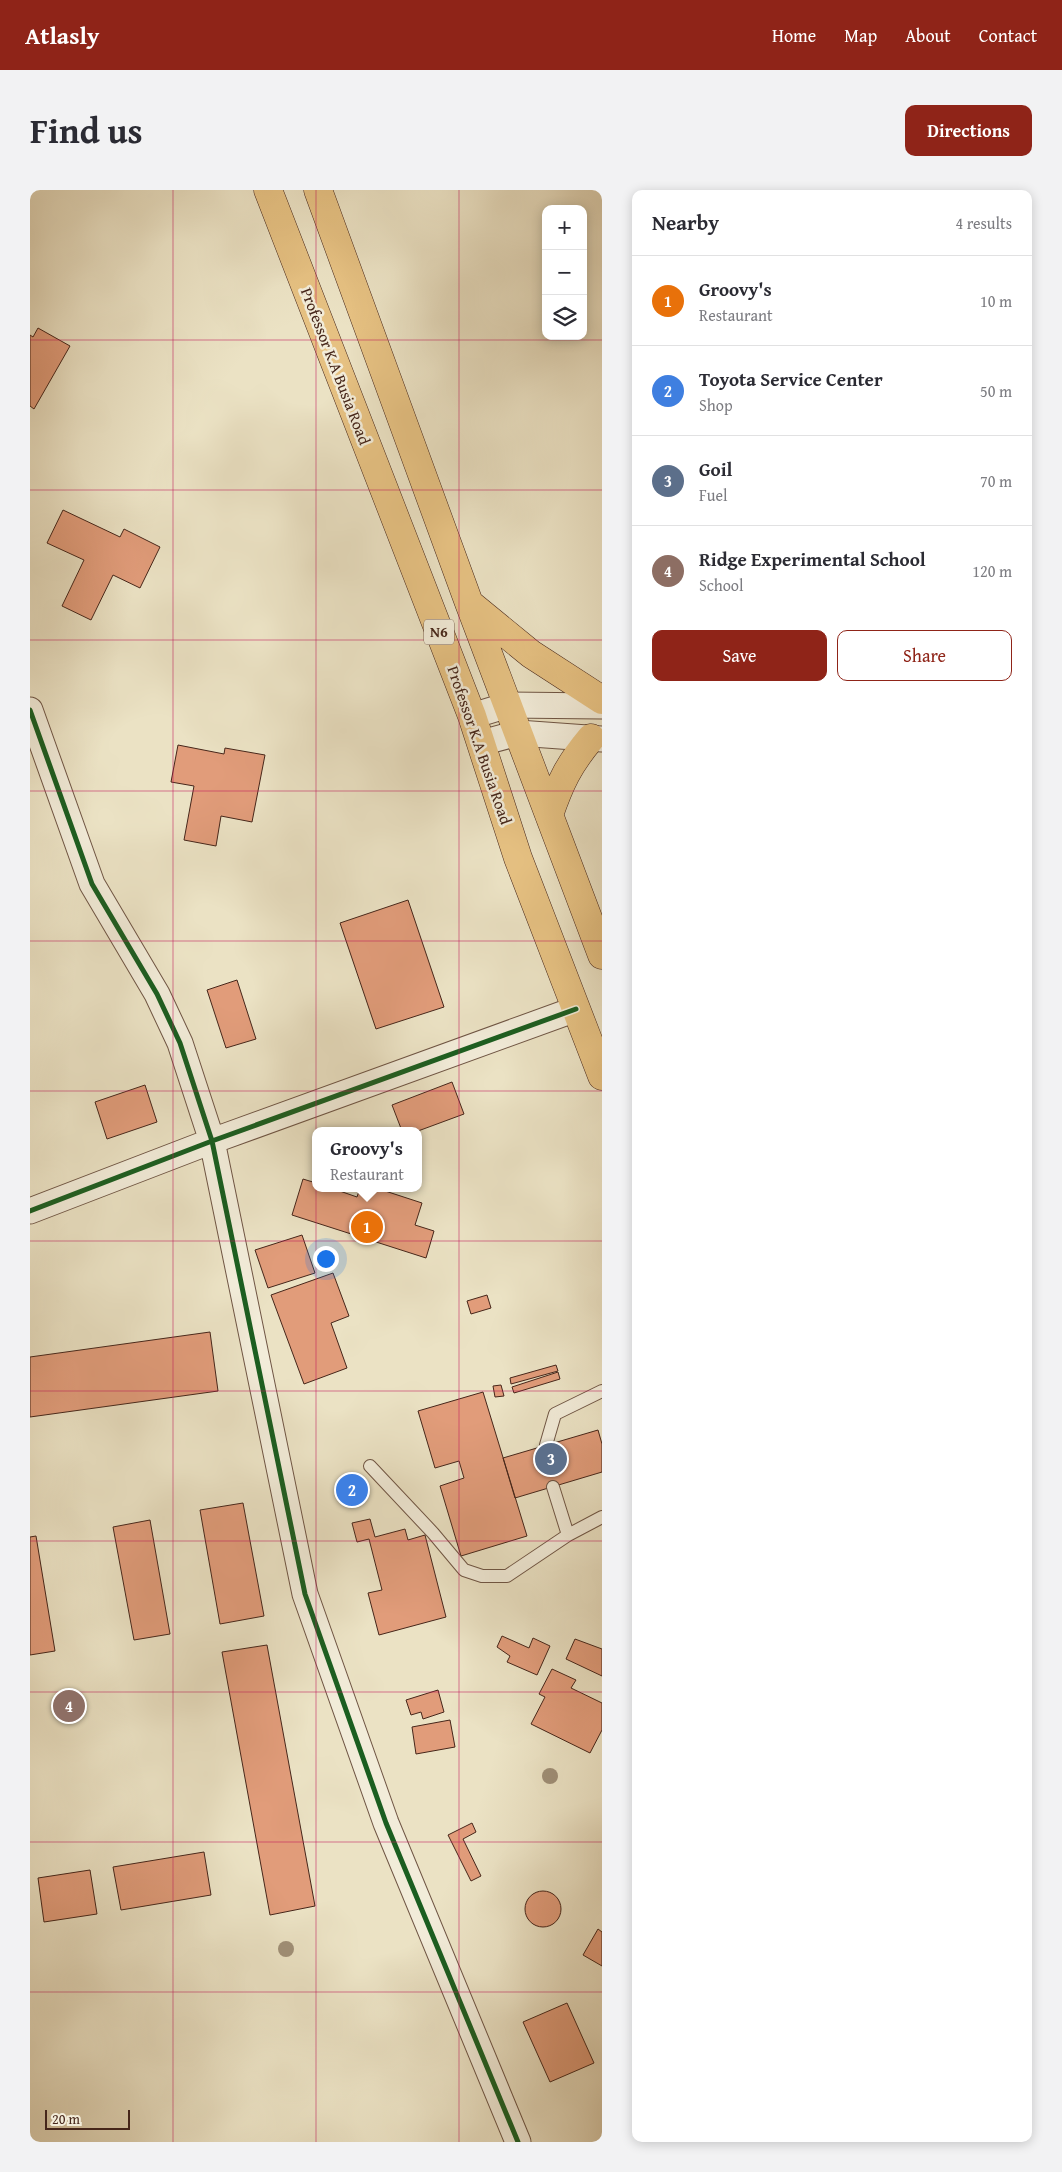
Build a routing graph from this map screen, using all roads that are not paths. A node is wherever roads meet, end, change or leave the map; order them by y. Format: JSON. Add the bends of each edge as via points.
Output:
{"nodes":[{"id":1,"x":268,"y":190,"type":"edge"},
{"id":2,"x":318,"y":190,"type":"edge"},
{"id":3,"x":469,"y":603,"type":"junction"},
{"id":4,"x":602,"y":700,"type":"edge"},
{"id":5,"x":508,"y":706,"type":"junction"},
{"id":6,"x":602,"y":706,"type":"edge"},
{"id":7,"x":30,"y":710,"type":"edge"},
{"id":8,"x":472,"y":716,"type":"junction"},
{"id":9,"x":518,"y":733,"type":"junction"},
{"id":10,"x":597,"y":738,"type":"edge"},
{"id":11,"x":482,"y":743,"type":"junction"},
{"id":12,"x":549,"y":815,"type":"junction"},
{"id":13,"x":602,"y":955,"type":"edge"},
{"id":14,"x":576,"y":1009,"type":"junction"},
{"id":15,"x":602,"y":1076,"type":"edge"},
{"id":16,"x":212,"y":1141,"type":"junction"},
{"id":17,"x":30,"y":1211,"type":"edge"},
{"id":18,"x":602,"y":1391,"type":"edge"},
{"id":19,"x":546,"y":1445,"type":"dead end"},
{"id":20,"x":370,"y":1466,"type":"dead end"},
{"id":21,"x":553,"y":1487,"type":"dead end"},
{"id":22,"x":602,"y":1517,"type":"edge"},
{"id":23,"x":568,"y":1535,"type":"junction"},
{"id":24,"x":518,"y":2142,"type":"edge"}],
"edges":[{"from":1,"to":8,"type":"main road","name":"Professor K.A Busia Road","number":"N6"},
{"from":2,"to":3,"type":"main road","number":"N6"},
{"from":3,"to":4,"type":"main road","via":[[531,654]]},
{"from":3,"to":5,"type":"main road","number":"N6"},
{"from":5,"to":6,"type":"street"},
{"from":5,"to":8,"type":"street"},
{"from":5,"to":9,"type":"main road","number":"N6"},
{"from":7,"to":16,"type":"street","via":[[92,884],[157,994],[180,1043]]},
{"from":8,"to":11,"type":"main road","name":"Professor K.A Busia Road","number":"N6"},
{"from":9,"to":10,"type":"street"},
{"from":9,"to":11,"type":"street"},
{"from":9,"to":12,"type":"main road","number":"N6"},
{"from":10,"to":12,"type":"main road","via":[[572,760],[559,784]]},
{"from":11,"to":14,"type":"main road","name":"Professor K.A Busia Road","number":"N6","via":[[518,858]]},
{"from":12,"to":13,"type":"main road","number":"N6"},
{"from":14,"to":15,"type":"main road","name":"Professor K.A Busia Road","number":"N6"},
{"from":14,"to":16,"type":"street"},
{"from":16,"to":17,"type":"street"},
{"from":16,"to":24,"type":"street","via":[[305,1594],[386,1823]]},
{"from":18,"to":19,"type":"lane","via":[[555,1414]]},
{"from":20,"to":23,"type":"lane","via":[[464,1570],[482,1576],[507,1576]]},
{"from":21,"to":23,"type":"lane"},
{"from":22,"to":23,"type":"lane"}]}
